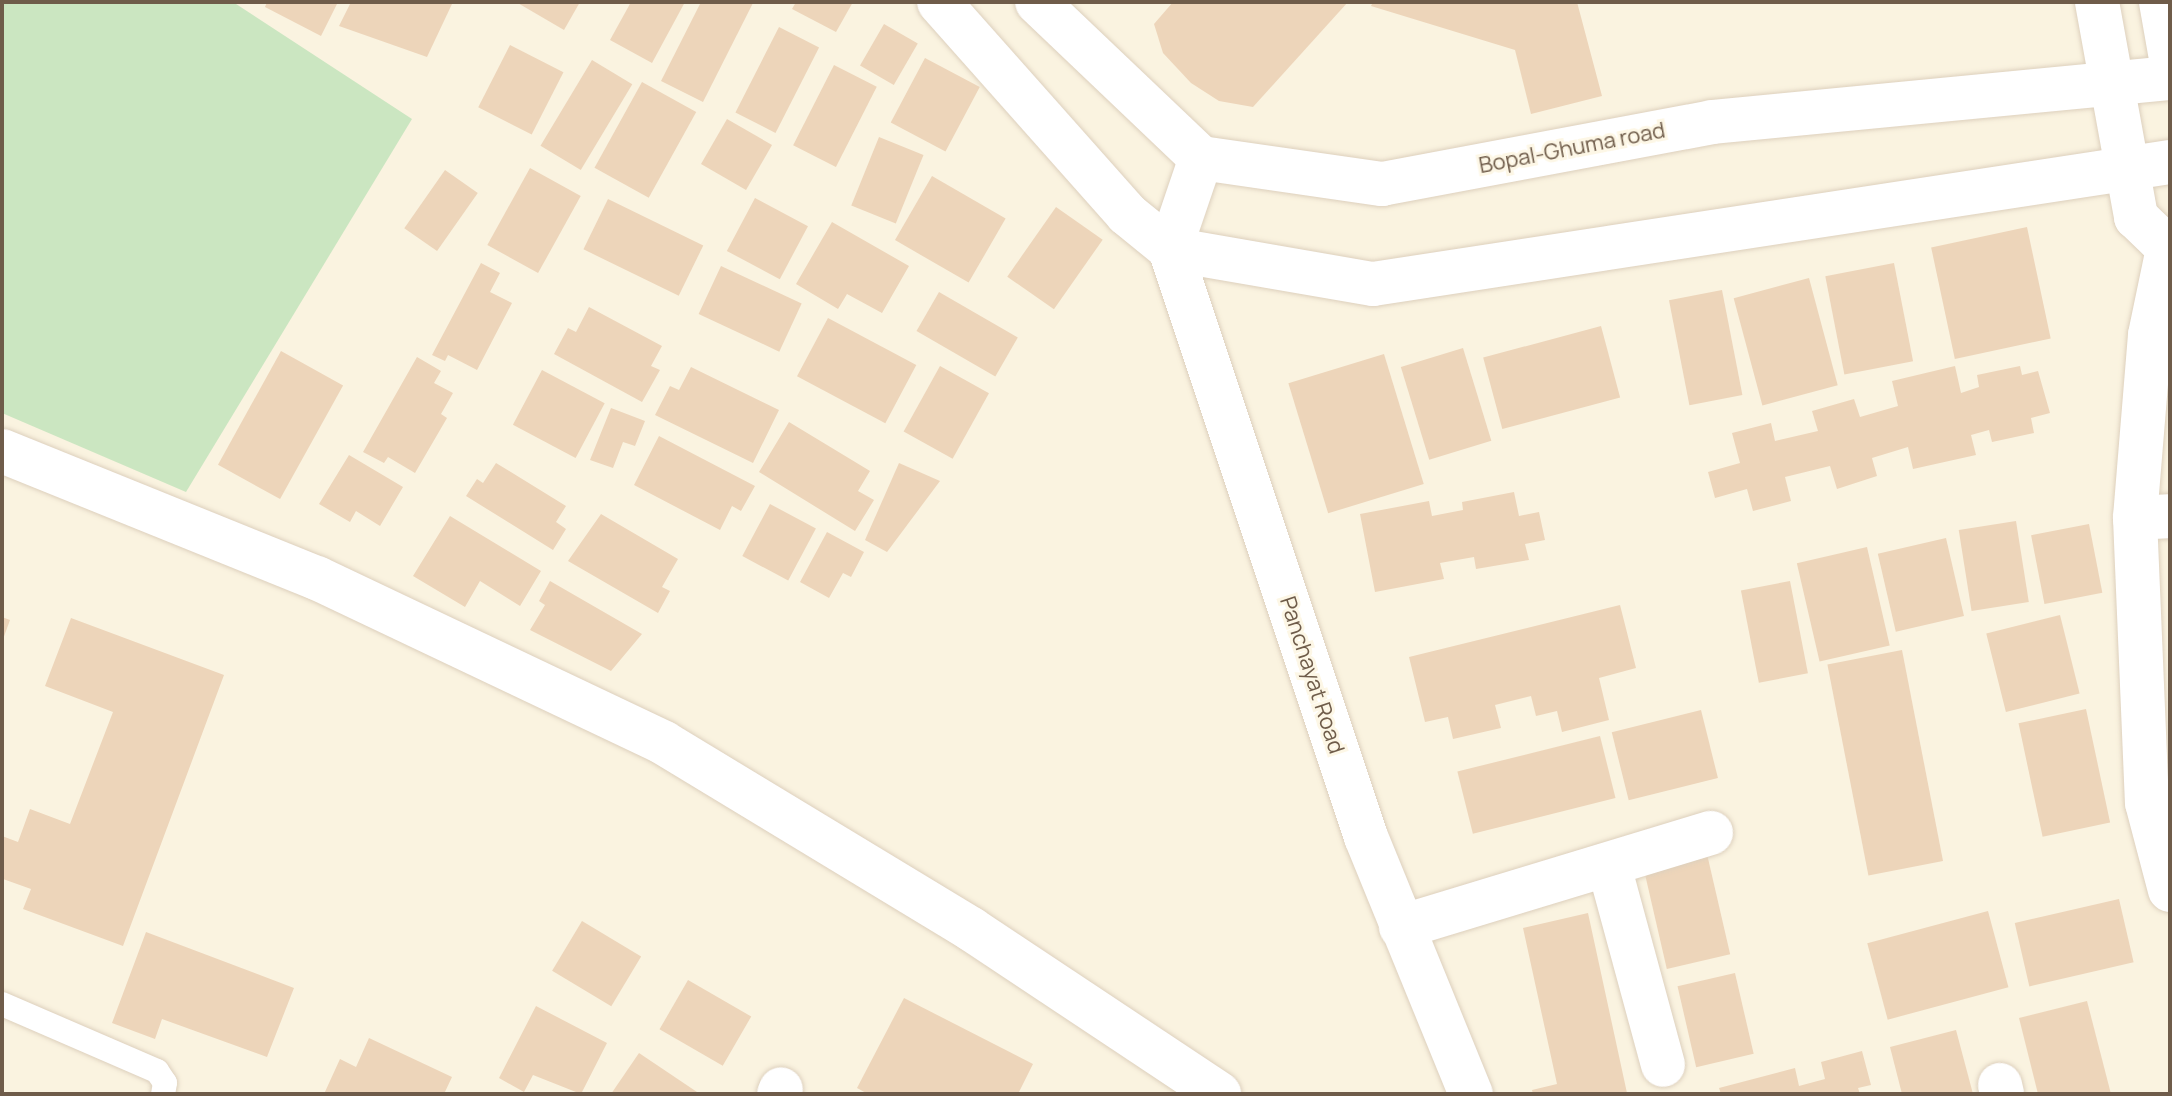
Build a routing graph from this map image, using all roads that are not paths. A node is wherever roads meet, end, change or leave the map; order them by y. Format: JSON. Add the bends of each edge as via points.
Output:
{"nodes":[{"id":1,"x":939,"y":2,"type":"edge"},
{"id":2,"x":1037,"y":2,"type":"edge"},
{"id":3,"x":2097,"y":2,"type":"edge"},
{"id":4,"x":2161,"y":2,"type":"edge"},
{"id":5,"x":2170,"y":53,"type":"edge"},
{"id":6,"x":2170,"y":78,"type":"edge"},
{"id":7,"x":2110,"y":85,"type":"junction"},
{"id":8,"x":1201,"y":158,"type":"junction"},
{"id":9,"x":2170,"y":162,"type":"edge"},
{"id":10,"x":2125,"y":170,"type":"junction"},
{"id":11,"x":2168,"y":242,"type":"edge"},
{"id":12,"x":1170,"y":249,"type":"junction"},
{"id":13,"x":2,"y":451,"type":"edge"},
{"id":14,"x":2152,"y":517,"type":"edge"},
{"id":15,"x":2159,"y":802,"type":"edge"},
{"id":16,"x":1711,"y":833,"type":"dead end"},
{"id":17,"x":1609,"y":866,"type":"junction"},
{"id":18,"x":2170,"y":890,"type":"edge"},
{"id":19,"x":1401,"y":927,"type":"junction"},
{"id":20,"x":2,"y":1004,"type":"edge"},
{"id":21,"x":1663,"y":1065,"type":"dead end"},
{"id":22,"x":1203,"y":1090,"type":"edge"},
{"id":23,"x":163,"y":1094,"type":"edge"},
{"id":24,"x":1471,"y":1094,"type":"edge"}],
"edges":[{"from":1,"to":12,"type":"street","via":[[1127,214]]},
{"from":2,"to":8,"type":"street"},
{"from":3,"to":7,"type":"street"},
{"from":4,"to":5,"type":"street"},
{"from":6,"to":7,"type":"street","name":"Bopal-Ghuma road"},
{"from":7,"to":8,"type":"street","name":"Bopal-Ghuma road","via":[[1712,122],[1382,184]]},
{"from":7,"to":10,"type":"street"},
{"from":8,"to":12,"type":"street"},
{"from":9,"to":10,"type":"street"},
{"from":10,"to":11,"type":"street","via":[[2136,217]]},
{"from":10,"to":12,"type":"street","via":[[1373,284]]},
{"from":11,"to":14,"type":"street","via":[[2150,335]]},
{"from":12,"to":19,"type":"street","name":"Panchayat Road","via":[[1366,837]]},
{"from":13,"to":22,"type":"street","via":[[317,578],[664,743],[971,929]]},
{"from":14,"to":15,"type":"street"},
{"from":15,"to":18,"type":"street"},
{"from":16,"to":17,"type":"street"},
{"from":17,"to":19,"type":"street"},
{"from":17,"to":21,"type":"street"},
{"from":19,"to":24,"type":"street","name":"Panchayat Road"},
{"from":20,"to":23,"type":"lane","via":[[148,1066],[165,1083]]}]}
